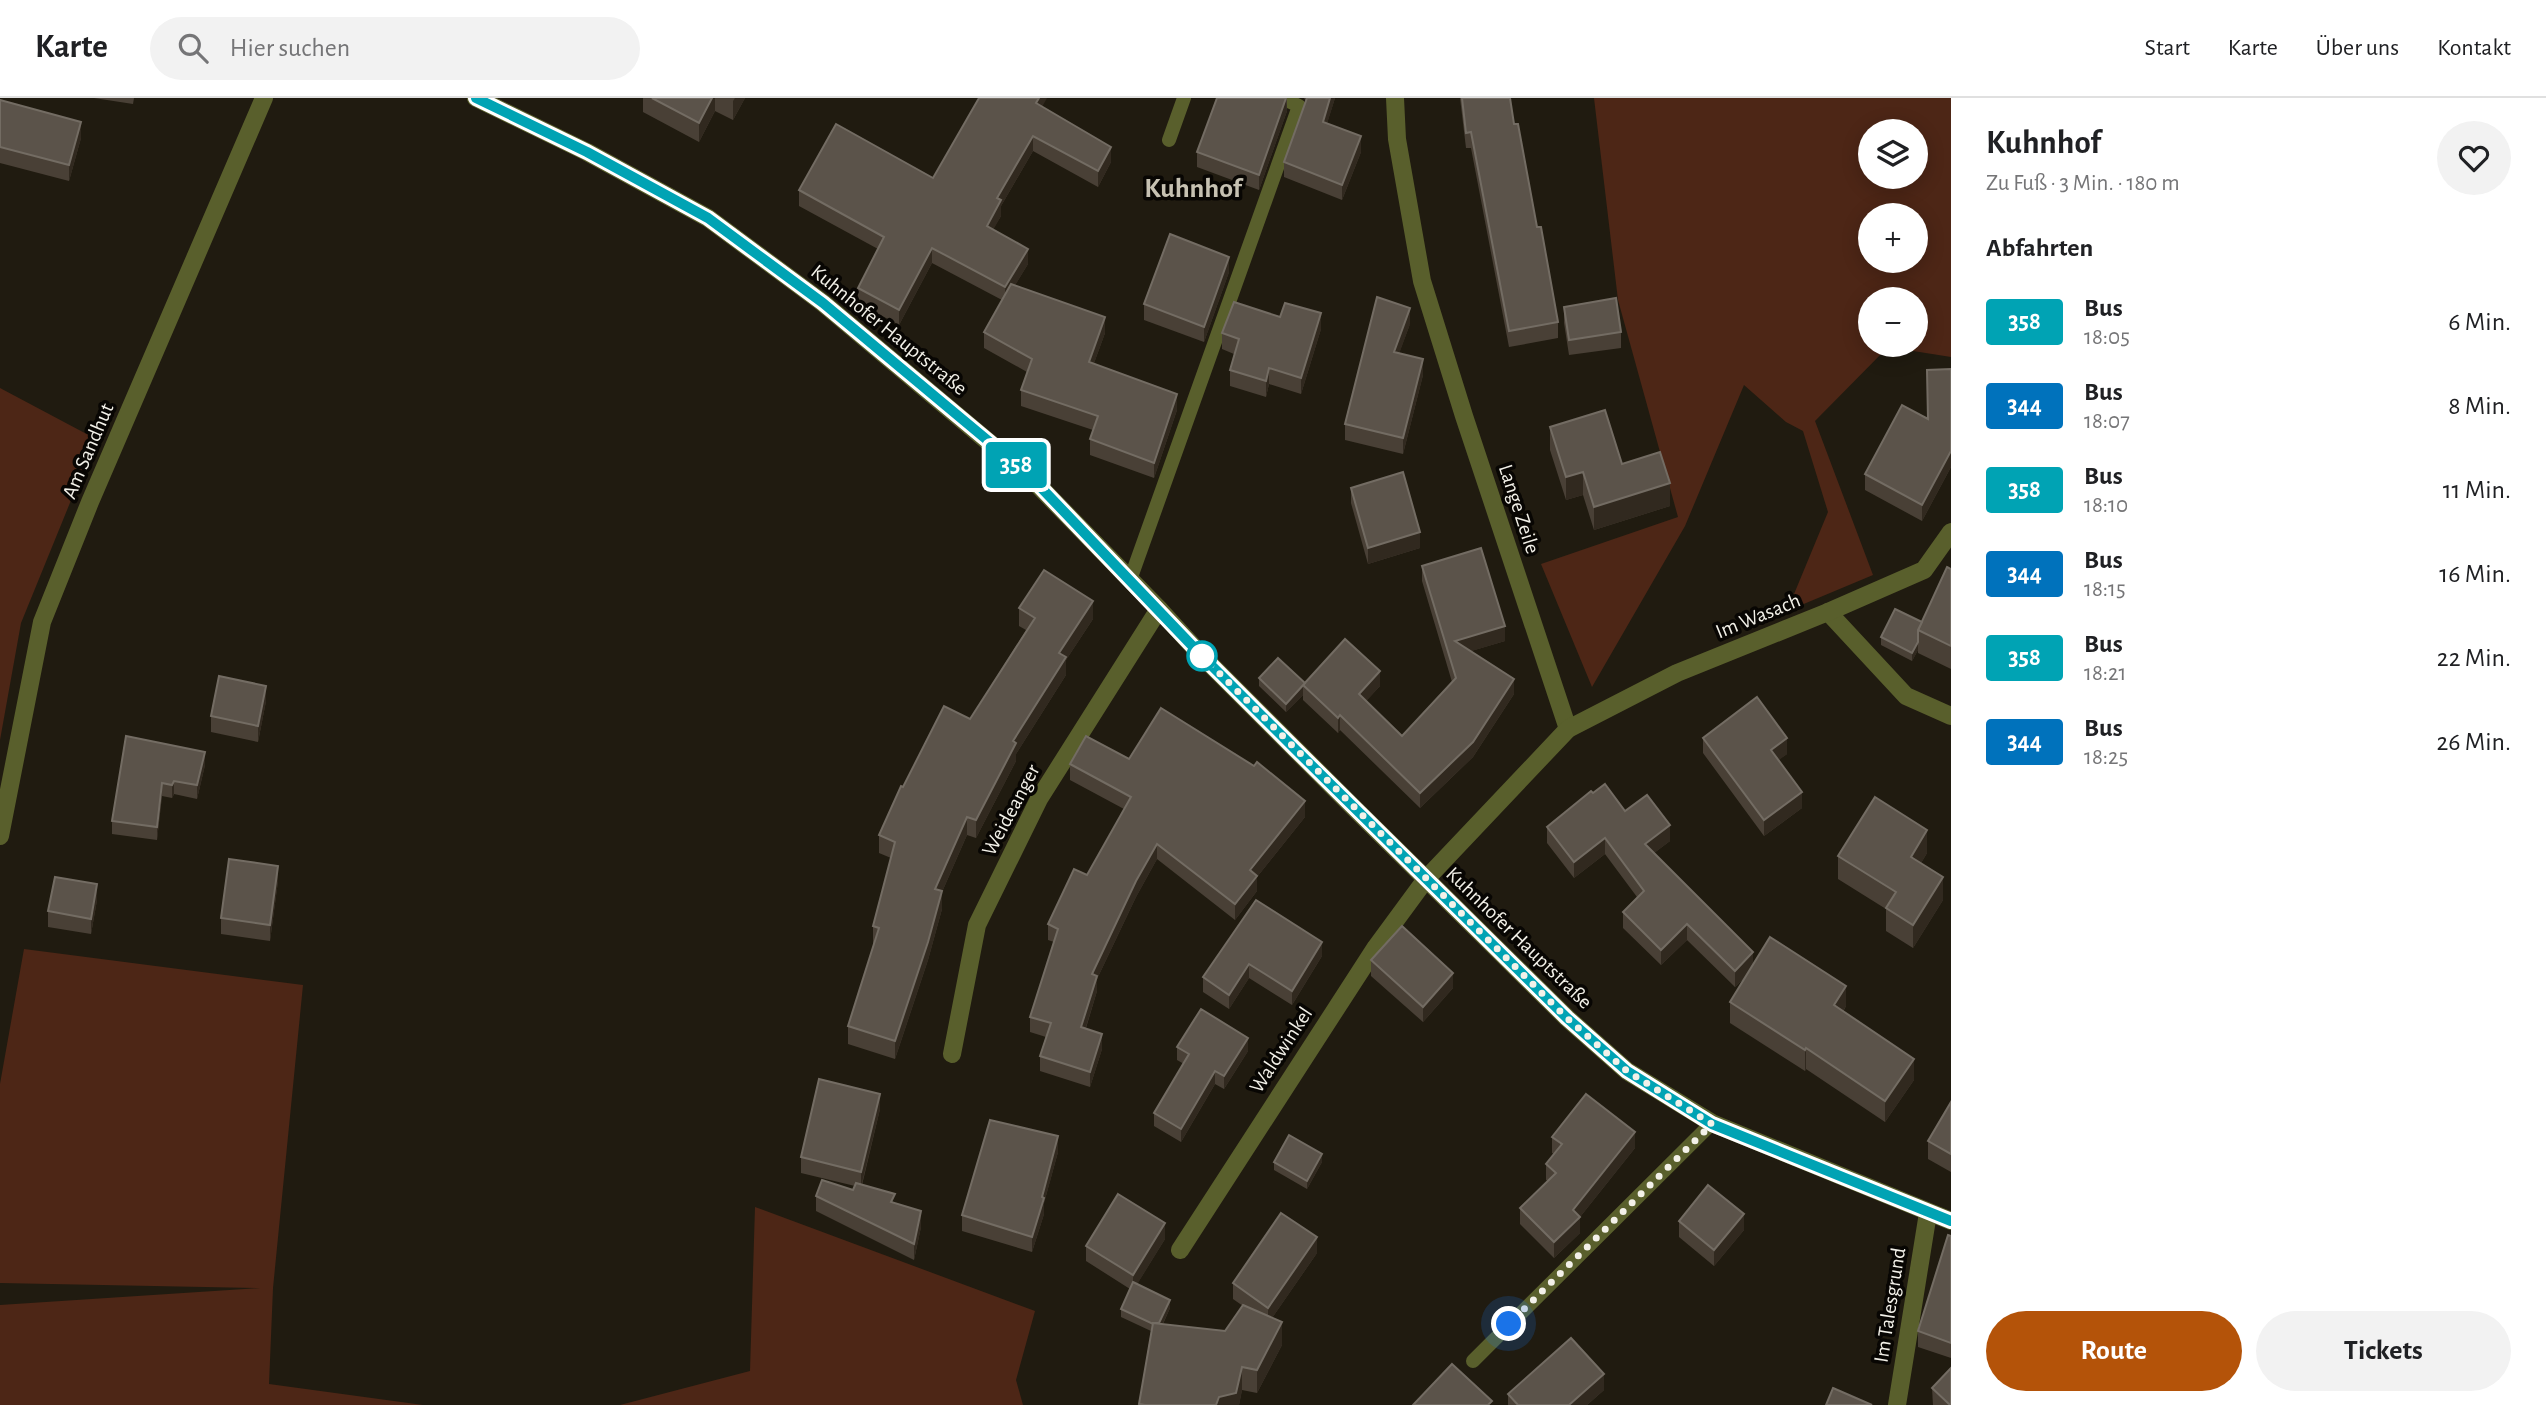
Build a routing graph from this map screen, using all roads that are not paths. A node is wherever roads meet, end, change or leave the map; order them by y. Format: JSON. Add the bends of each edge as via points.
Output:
{"nodes":[{"id":1,"x":264,"y":98,"type":"edge"},
{"id":2,"x":476,"y":98,"type":"edge"},
{"id":3,"x":1184,"y":98,"type":"edge"},
{"id":4,"x":1282,"y":98,"type":"edge"},
{"id":5,"x":1395,"y":98,"type":"edge"},
{"id":6,"x":1169,"y":140,"type":"dead end"},
{"id":7,"x":1951,"y":532,"type":"edge"},
{"id":8,"x":1130,"y":580,"type":"junction"},
{"id":9,"x":1159,"y":609,"type":"junction"},
{"id":10,"x":1828,"y":612,"type":"junction"},
{"id":11,"x":1951,"y":716,"type":"edge"},
{"id":12,"x":1568,"y":729,"type":"junction"},
{"id":13,"x":0,"y":836,"type":"edge"},
{"id":14,"x":1426,"y":879,"type":"junction"},
{"id":15,"x":952,"y":1054,"type":"dead end"},
{"id":16,"x":1712,"y":1124,"type":"junction"},
{"id":17,"x":1928,"y":1213,"type":"junction"},
{"id":18,"x":1951,"y":1221,"type":"edge"},
{"id":19,"x":1180,"y":1250,"type":"dead end"},
{"id":20,"x":1472,"y":1361,"type":"dead end"},
{"id":21,"x":1902,"y":1401,"type":"edge"}],
"edges":[{"from":1,"to":13,"type":"street","name":"Am Sandhut","via":[[42,622]]},
{"from":2,"to":8,"type":"street","name":"Kuhnhofer Hauptstraße","via":[[708,218],[823,303],[1029,475]]},
{"from":3,"to":6,"type":"lane"},
{"from":4,"to":8,"type":"lane","via":[[1299,106]]},
{"from":5,"to":12,"type":"street","name":"Lange Zeile","via":[[1397,139],[1422,281]]},
{"from":7,"to":10,"type":"street","name":"Im Wasach","via":[[1924,570]]},
{"from":8,"to":9,"type":"street","name":"Kuhnhofer Hauptstraße"},
{"from":9,"to":14,"type":"street","name":"Kuhnhofer Hauptstraße"},
{"from":9,"to":15,"type":"street","name":"Weideanger","via":[[1039,799],[977,925]]},
{"from":10,"to":11,"type":"street","via":[[1906,696]]},
{"from":10,"to":12,"type":"street","name":"Im Wasach","via":[[1676,673]]},
{"from":12,"to":14,"type":"street"},
{"from":14,"to":16,"type":"street","name":"Kuhnhofer Hauptstraße","via":[[1627,1071]]},
{"from":14,"to":19,"type":"street","name":"Waldwinkel","via":[[1376,947]]},
{"from":16,"to":17,"type":"street","name":"Kuhnhofer Hauptstraße"},
{"from":16,"to":20,"type":"lane"},
{"from":17,"to":18,"type":"street","name":"Kuhnhofer Hauptstraße"},
{"from":17,"to":21,"type":"street","name":"Im Talesgrund"}]}
